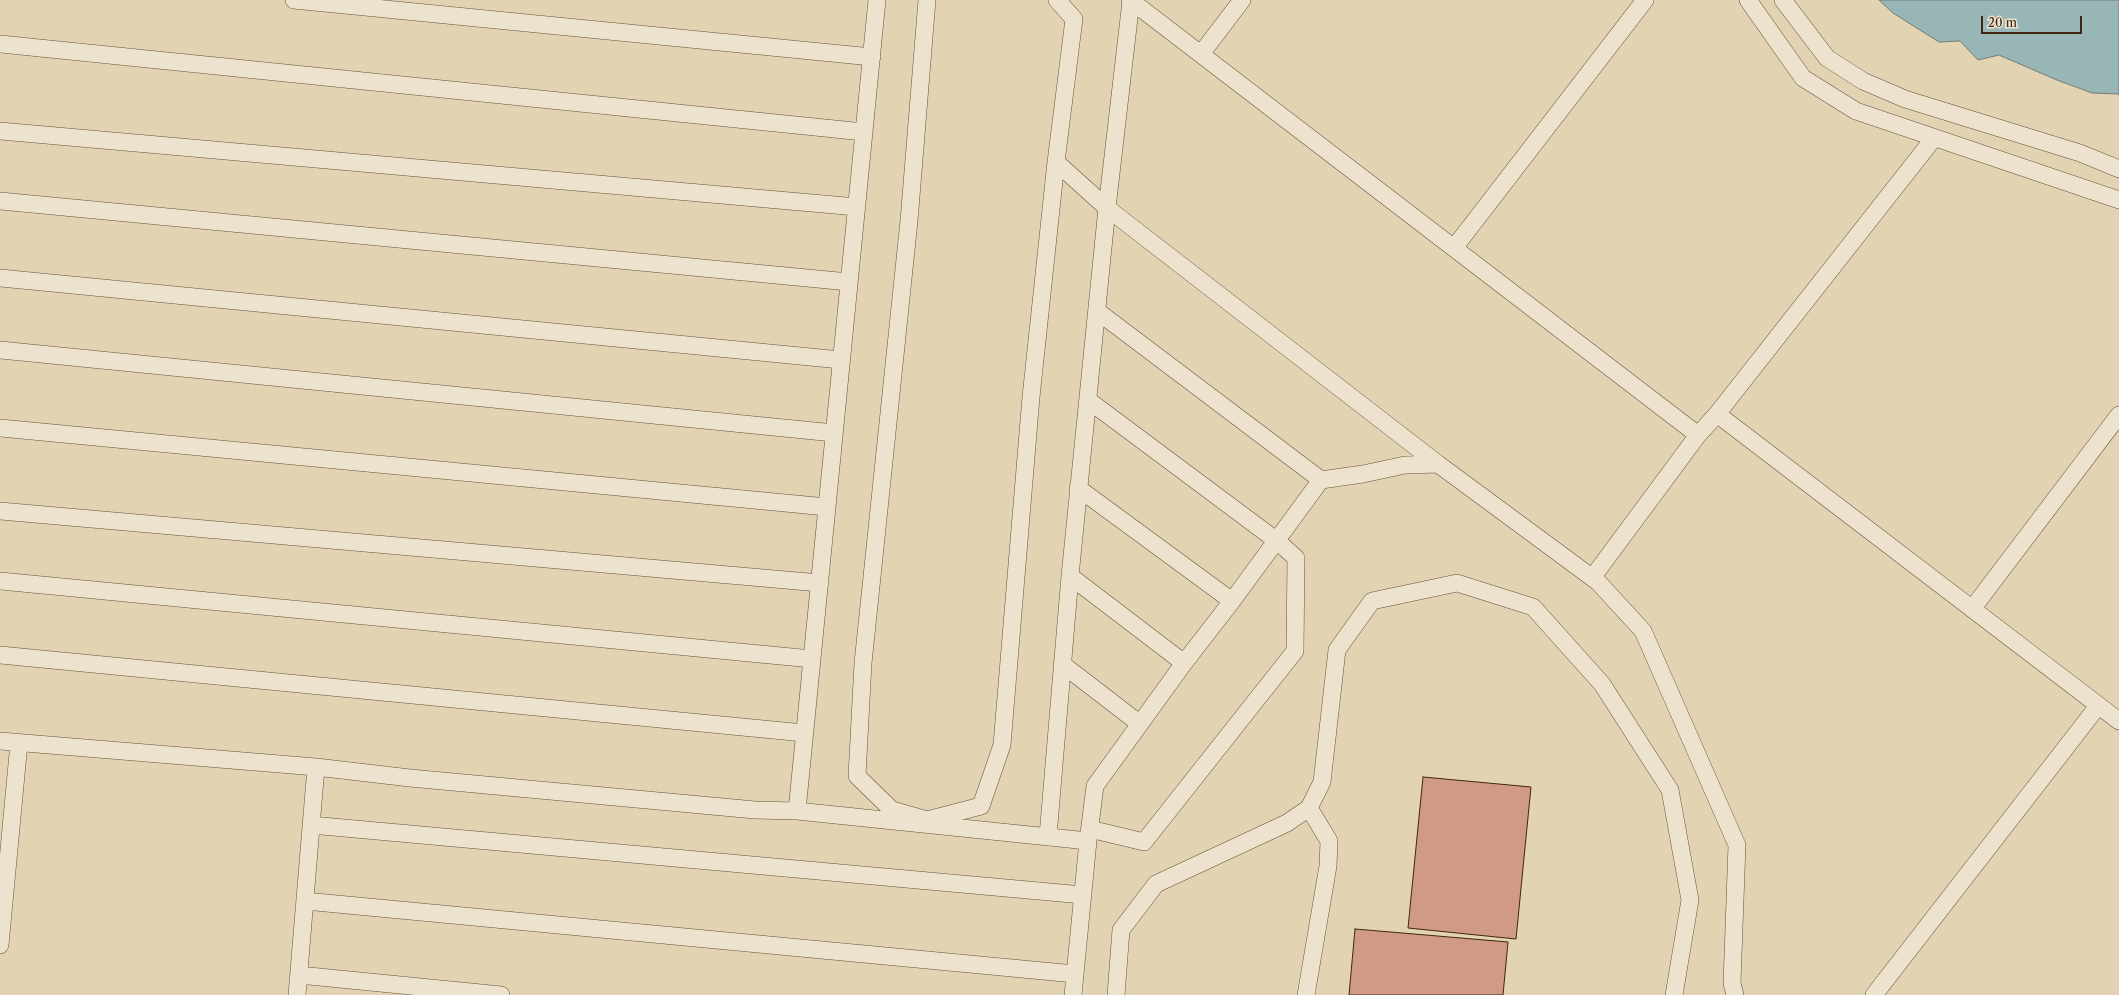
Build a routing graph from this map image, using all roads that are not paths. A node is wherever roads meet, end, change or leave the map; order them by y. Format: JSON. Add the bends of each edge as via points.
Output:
{"nodes":[{"id":1,"x":294,"y":0,"type":"edge"},
{"id":2,"x":877,"y":0,"type":"edge"},
{"id":3,"x":927,"y":0,"type":"edge"},
{"id":4,"x":1057,"y":0,"type":"edge"},
{"id":5,"x":1131,"y":0,"type":"edge"},
{"id":6,"x":1242,"y":0,"type":"edge"},
{"id":7,"x":1645,"y":0,"type":"edge"},
{"id":8,"x":1748,"y":0,"type":"edge"},
{"id":9,"x":1783,"y":0,"type":"edge"},
{"id":10,"x":0,"y":44,"type":"edge"},
{"id":11,"x":1201,"y":54,"type":"junction"},
{"id":12,"x":872,"y":57,"type":"junction"},
{"id":13,"x":0,"y":131,"type":"edge"},
{"id":14,"x":864,"y":132,"type":"junction"},
{"id":15,"x":1934,"y":138,"type":"junction"},
{"id":16,"x":1056,"y":162,"type":"junction"},
{"id":17,"x":2119,"y":169,"type":"edge"},
{"id":18,"x":2119,"y":200,"type":"edge"},
{"id":19,"x":0,"y":201,"type":"edge"},
{"id":20,"x":857,"y":207,"type":"junction"},
{"id":21,"x":1107,"y":208,"type":"junction"},
{"id":22,"x":1454,"y":248,"type":"junction"},
{"id":23,"x":0,"y":278,"type":"edge"},
{"id":24,"x":850,"y":282,"type":"junction"},
{"id":25,"x":1097,"y":311,"type":"junction"},
{"id":26,"x":0,"y":350,"type":"edge"},
{"id":27,"x":841,"y":360,"type":"junction"},
{"id":28,"x":1088,"y":400,"type":"junction"},
{"id":29,"x":1717,"y":414,"type":"junction"},
{"id":30,"x":2119,"y":415,"type":"edge"},
{"id":31,"x":0,"y":428,"type":"edge"},
{"id":32,"x":834,"y":433,"type":"junction"},
{"id":33,"x":1698,"y":436,"type":"junction"},
{"id":34,"x":1438,"y":464,"type":"junction"},
{"id":35,"x":1321,"y":480,"type":"junction"},
{"id":36,"x":1078,"y":488,"type":"junction"},
{"id":37,"x":827,"y":507,"type":"junction"},
{"id":38,"x":0,"y":510,"type":"edge"},
{"id":39,"x":1277,"y":541,"type":"junction"},
{"id":40,"x":1070,"y":576,"type":"junction"},
{"id":41,"x":1592,"y":578,"type":"junction"},
{"id":42,"x":0,"y":581,"type":"edge"},
{"id":43,"x":820,"y":583,"type":"junction"},
{"id":44,"x":1232,"y":601,"type":"junction"},
{"id":45,"x":1972,"y":609,"type":"junction"},
{"id":46,"x":0,"y":655,"type":"edge"},
{"id":47,"x":812,"y":659,"type":"junction"},
{"id":48,"x":1184,"y":663,"type":"junction"},
{"id":49,"x":1062,"y":664,"type":"junction"},
{"id":50,"x":2098,"y":706,"type":"junction"},
{"id":51,"x":2119,"y":721,"type":"edge"},
{"id":52,"x":1140,"y":724,"type":"junction"},
{"id":53,"x":804,"y":733,"type":"junction"},
{"id":54,"x":0,"y":741,"type":"edge"},
{"id":55,"x":19,"y":743,"type":"junction"},
{"id":56,"x":316,"y":767,"type":"junction"},
{"id":57,"x":1309,"y":808,"type":"junction"},
{"id":58,"x":797,"y":811,"type":"junction"},
{"id":59,"x":311,"y":825,"type":"junction"},
{"id":60,"x":1089,"y":835,"type":"junction"},
{"id":61,"x":1048,"y":836,"type":"junction"},
{"id":62,"x":1083,"y":895,"type":"junction"},
{"id":63,"x":305,"y":901,"type":"junction"},
{"id":64,"x":0,"y":945,"type":"edge"},
{"id":65,"x":1075,"y":974,"type":"junction"},
{"id":66,"x":299,"y":975,"type":"junction"},
{"id":67,"x":297,"y":995,"type":"edge"},
{"id":68,"x":502,"y":995,"type":"edge"},
{"id":69,"x":1073,"y":995,"type":"edge"},
{"id":70,"x":1116,"y":995,"type":"edge"},
{"id":71,"x":1306,"y":995,"type":"edge"},
{"id":72,"x":1674,"y":995,"type":"edge"},
{"id":73,"x":1735,"y":995,"type":"edge"},
{"id":74,"x":1874,"y":995,"type":"edge"}],
"edges":[{"from":1,"to":12,"type":"lane"},
{"from":2,"to":12,"type":"lane"},
{"from":3,"to":16,"type":"lane","via":[[909,221],[863,663],[857,776],[892,810],[927,820],[981,806],[1002,745],[1031,397]]},
{"from":4,"to":16,"type":"lane","via":[[1074,19]]},
{"from":5,"to":11,"type":"lane"},
{"from":5,"to":21,"type":"lane"},
{"from":6,"to":11,"type":"lane"},
{"from":7,"to":22,"type":"lane"},
{"from":8,"to":15,"type":"lane","via":[[1803,78],[1856,111]]},
{"from":9,"to":17,"type":"lane","via":[[1827,58],[1863,81],[1905,99],[2080,153]]},
{"from":10,"to":14,"type":"lane"},
{"from":11,"to":22,"type":"lane"},
{"from":12,"to":14,"type":"lane"},
{"from":13,"to":20,"type":"lane"},
{"from":14,"to":20,"type":"lane"},
{"from":15,"to":18,"type":"lane"},
{"from":15,"to":29,"type":"lane"},
{"from":16,"to":21,"type":"lane"},
{"from":19,"to":24,"type":"lane"},
{"from":20,"to":24,"type":"lane"},
{"from":21,"to":25,"type":"lane"},
{"from":21,"to":34,"type":"lane"},
{"from":22,"to":33,"type":"lane"},
{"from":23,"to":27,"type":"lane"},
{"from":24,"to":27,"type":"lane"},
{"from":25,"to":28,"type":"lane"},
{"from":25,"to":35,"type":"lane"},
{"from":26,"to":32,"type":"lane"},
{"from":27,"to":32,"type":"lane"},
{"from":28,"to":36,"type":"lane"},
{"from":28,"to":39,"type":"lane"},
{"from":29,"to":33,"type":"lane"},
{"from":29,"to":45,"type":"lane"},
{"from":30,"to":45,"type":"lane"},
{"from":31,"to":37,"type":"lane"},
{"from":32,"to":37,"type":"lane"},
{"from":33,"to":41,"type":"lane"},
{"from":34,"to":35,"type":"lane","via":[[1405,465]]},
{"from":34,"to":41,"type":"lane"},
{"from":35,"to":39,"type":"lane"},
{"from":36,"to":40,"type":"lane"},
{"from":36,"to":44,"type":"lane"},
{"from":37,"to":43,"type":"lane"},
{"from":38,"to":43,"type":"lane"},
{"from":39,"to":44,"type":"lane"},
{"from":39,"to":60,"type":"lane","via":[[1296,558],[1295,651],[1144,842]]},
{"from":40,"to":48,"type":"lane"},
{"from":40,"to":49,"type":"lane"},
{"from":41,"to":73,"type":"lane","via":[[1643,631],[1737,845],[1732,983]]},
{"from":42,"to":47,"type":"lane"},
{"from":43,"to":47,"type":"lane"},
{"from":44,"to":48,"type":"lane"},
{"from":45,"to":50,"type":"lane"},
{"from":46,"to":53,"type":"lane"},
{"from":47,"to":53,"type":"lane"},
{"from":48,"to":52,"type":"lane"},
{"from":49,"to":52,"type":"lane"},
{"from":49,"to":61,"type":"lane"},
{"from":50,"to":51,"type":"lane"},
{"from":50,"to":74,"type":"lane"},
{"from":52,"to":60,"type":"lane","via":[[1095,786]]},
{"from":53,"to":58,"type":"lane"},
{"from":54,"to":55,"type":"lane"},
{"from":55,"to":56,"type":"lane"},
{"from":55,"to":64,"type":"lane"},
{"from":56,"to":58,"type":"lane","via":[[418,779],[756,810]]},
{"from":56,"to":59,"type":"lane"},
{"from":57,"to":70,"type":"lane","via":[[1287,823],[1156,884],[1121,930]]},
{"from":57,"to":71,"type":"lane","via":[[1329,841],[1328,866]]},
{"from":57,"to":72,"type":"lane","via":[[1322,782],[1337,650],[1372,601],[1457,583],[1533,606],[1602,684],[1670,790],[1690,900]]},
{"from":58,"to":61,"type":"lane"},
{"from":59,"to":62,"type":"lane"},
{"from":59,"to":63,"type":"lane"},
{"from":60,"to":61,"type":"lane"},
{"from":60,"to":62,"type":"lane"},
{"from":62,"to":65,"type":"lane"},
{"from":63,"to":65,"type":"lane"},
{"from":63,"to":66,"type":"lane"},
{"from":65,"to":69,"type":"lane"},
{"from":66,"to":67,"type":"lane"},
{"from":66,"to":68,"type":"lane"}]}
